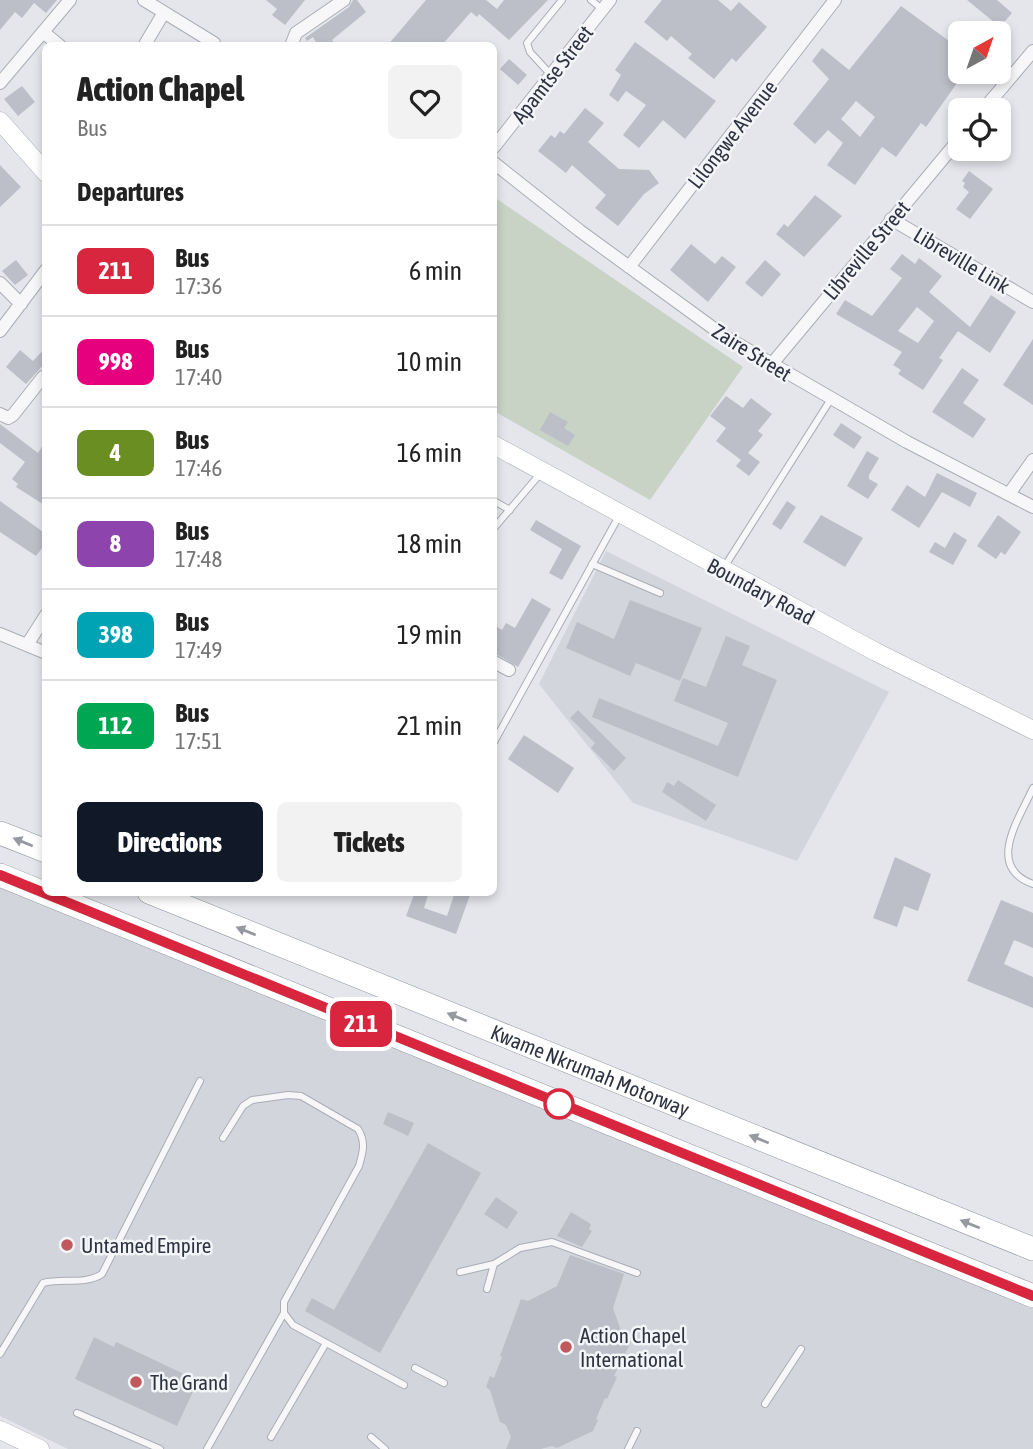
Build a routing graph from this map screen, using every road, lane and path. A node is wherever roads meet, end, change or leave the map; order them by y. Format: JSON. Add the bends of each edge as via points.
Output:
{"nodes":[{"id":1,"x":69,"y":0,"type":"edge"},
{"id":2,"x":144,"y":0,"type":"edge"},
{"id":3,"x":344,"y":0,"type":"edge"},
{"id":4,"x":562,"y":0,"type":"edge"},
{"id":5,"x":591,"y":0,"type":"edge"},
{"id":6,"x":835,"y":0,"type":"edge"},
{"id":7,"x":607,"y":5,"type":"edge"},
{"id":8,"x":163,"y":14,"type":"junction"},
{"id":9,"x":43,"y":32,"type":"junction"},
{"id":10,"x":55,"y":42,"type":"edge"},
{"id":11,"x":146,"y":42,"type":"edge"},
{"id":12,"x":212,"y":42,"type":"edge"},
{"id":13,"x":293,"y":42,"type":"edge"},
{"id":14,"x":1033,"y":51,"type":"edge"},
{"id":15,"x":551,"y":75,"type":"junction"},
{"id":16,"x":0,"y":83,"type":"edge"},
{"id":17,"x":993,"y":98,"type":"edge"},
{"id":18,"x":0,"y":121,"type":"edge"},
{"id":19,"x":497,"y":143,"type":"edge"},
{"id":20,"x":948,"y":151,"type":"edge"},
{"id":21,"x":497,"y":165,"type":"edge"},
{"id":22,"x":42,"y":168,"type":"edge"},
{"id":23,"x":891,"y":219,"type":"junction"},
{"id":24,"x":629,"y":267,"type":"junction"},
{"id":25,"x":42,"y":277,"type":"edge"},
{"id":26,"x":0,"y":283,"type":"edge"},
{"id":27,"x":1033,"y":302,"type":"edge"},
{"id":28,"x":21,"y":304,"type":"junction"},
{"id":29,"x":0,"y":331,"type":"edge"},
{"id":30,"x":771,"y":365,"type":"junction"},
{"id":31,"x":42,"y":378,"type":"edge"},
{"id":32,"x":831,"y":399,"type":"junction"},
{"id":33,"x":0,"y":414,"type":"edge"},
{"id":34,"x":497,"y":447,"type":"edge"},
{"id":35,"x":1033,"y":460,"type":"edge"},
{"id":36,"x":541,"y":472,"type":"junction"},
{"id":37,"x":1009,"y":494,"type":"junction"},
{"id":38,"x":497,"y":503,"type":"edge"},
{"id":39,"x":1033,"y":507,"type":"edge"},
{"id":40,"x":510,"y":510,"type":"junction"},
{"id":41,"x":619,"y":516,"type":"junction"},
{"id":42,"x":497,"y":525,"type":"edge"},
{"id":43,"x":592,"y":564,"type":"junction"},
{"id":44,"x":722,"y":570,"type":"junction"},
{"id":45,"x":660,"y":593,"type":"dead end"},
{"id":46,"x":42,"y":621,"type":"edge"},
{"id":47,"x":0,"y":634,"type":"edge"},
{"id":48,"x":27,"y":645,"type":"junction"},
{"id":49,"x":42,"y":651,"type":"edge"},
{"id":50,"x":497,"y":664,"type":"edge"},
{"id":51,"x":509,"y":670,"type":"dead end"},
{"id":52,"x":1033,"y":730,"type":"edge"},
{"id":53,"x":497,"y":737,"type":"edge"},
{"id":54,"x":1033,"y":788,"type":"edge"},
{"id":55,"x":0,"y":833,"type":"edge"},
{"id":56,"x":42,"y":849,"type":"edge"},
{"id":57,"x":0,"y":875,"type":"edge"},
{"id":58,"x":1033,"y":884,"type":"edge"},
{"id":59,"x":42,"y":892,"type":"edge"},
{"id":60,"x":52,"y":896,"type":"edge"},
{"id":61,"x":159,"y":896,"type":"edge"},
{"id":62,"x":200,"y":1082,"type":"dead end"},
{"id":63,"x":223,"y":1138,"type":"dead end"},
{"id":64,"x":1033,"y":1250,"type":"edge"},
{"id":65,"x":494,"y":1264,"type":"junction"},
{"id":66,"x":460,"y":1272,"type":"dead end"},
{"id":67,"x":637,"y":1273,"type":"dead end"},
{"id":68,"x":487,"y":1289,"type":"dead end"},
{"id":69,"x":1033,"y":1296,"type":"edge"},
{"id":70,"x":284,"y":1313,"type":"junction"},
{"id":71,"x":326,"y":1343,"type":"junction"},
{"id":72,"x":801,"y":1349,"type":"dead end"},
{"id":73,"x":0,"y":1354,"type":"edge"},
{"id":74,"x":415,"y":1368,"type":"dead end"},
{"id":75,"x":444,"y":1383,"type":"dead end"},
{"id":76,"x":404,"y":1385,"type":"dead end"},
{"id":77,"x":765,"y":1404,"type":"dead end"},
{"id":78,"x":77,"y":1413,"type":"dead end"},
{"id":79,"x":0,"y":1430,"type":"edge"},
{"id":80,"x":636,"y":1431,"type":"dead end"},
{"id":81,"x":271,"y":1437,"type":"dead end"},
{"id":82,"x":371,"y":1437,"type":"dead end"},
{"id":83,"x":40,"y":1449,"type":"edge"},
{"id":84,"x":160,"y":1449,"type":"edge"},
{"id":85,"x":207,"y":1449,"type":"edge"},
{"id":86,"x":385,"y":1449,"type":"edge"},
{"id":87,"x":628,"y":1449,"type":"edge"}],
"edges":[{"from":1,"to":9,"type":"street"},
{"from":2,"to":8,"type":"street"},
{"from":3,"to":13,"type":"street","via":[[296,33]]},
{"from":4,"to":15,"type":"lane","via":[[527,43]]},
{"from":5,"to":7,"type":"lane"},
{"from":6,"to":24,"type":"street","name":"Lilongwe Avenue"},
{"from":7,"to":15,"type":"street","name":"Apamtse Street"},
{"from":8,"to":11,"type":"street"},
{"from":8,"to":12,"type":"street"},
{"from":9,"to":10,"type":"street"},
{"from":9,"to":16,"type":"street"},
{"from":14,"to":17,"type":"street"},
{"from":15,"to":19,"type":"street","name":"Apamtse Street"},
{"from":18,"to":22,"type":"main road"},
{"from":20,"to":23,"type":"street","name":"Libreville Street"},
{"from":21,"to":24,"type":"street","name":"Zaire Street"},
{"from":23,"to":27,"type":"street","name":"Libreville Link"},
{"from":23,"to":30,"type":"street","name":"Libreville Street"},
{"from":24,"to":30,"type":"street","name":"Zaire Street"},
{"from":25,"to":28,"type":"street"},
{"from":26,"to":28,"type":"street"},
{"from":28,"to":29,"type":"street"},
{"from":30,"to":32,"type":"street","name":"Zaire Street"},
{"from":31,"to":33,"type":"street","via":[[13,415]]},
{"from":32,"to":37,"type":"street","name":"Zaire Street"},
{"from":32,"to":44,"type":"lane"},
{"from":34,"to":36,"type":"main road","name":"Boundary Road"},
{"from":35,"to":37,"type":"street"},
{"from":36,"to":40,"type":"lane"},
{"from":36,"to":41,"type":"main road","name":"Boundary Road"},
{"from":37,"to":39,"type":"street","name":"Zaire Street"},
{"from":38,"to":40,"type":"lane"},
{"from":40,"to":42,"type":"lane"},
{"from":41,"to":43,"type":"lane"},
{"from":41,"to":44,"type":"main road","name":"Boundary Road"},
{"from":43,"to":45,"type":"lane"},
{"from":43,"to":53,"type":"lane"},
{"from":44,"to":52,"type":"main road","name":"Boundary Road"},
{"from":46,"to":48,"type":"street"},
{"from":47,"to":48,"type":"street"},
{"from":48,"to":49,"type":"street"},
{"from":50,"to":51,"type":"street"},
{"from":54,"to":58,"type":"lane","via":[[1006,858],[1009,868]]},
{"from":56,"to":55,"type":"highway","one_way":true},
{"from":57,"to":59,"type":"highway","name":"Kwame Nkrumah Motorway"},
{"from":60,"to":69,"type":"highway","name":"Kwame Nkrumah Motorway"},
{"from":64,"to":61,"type":"highway","name":"Kwame Nkrumah Motorway","one_way":true},
{"from":62,"to":73,"type":"lane","via":[[102,1274],[94,1280],[43,1283]]},
{"from":63,"to":70,"type":"lane","via":[[251,1100],[288,1095],[301,1096],[358,1129],[363,1137],[359,1166],[284,1302]]},
{"from":65,"to":66,"type":"lane"},
{"from":65,"to":67,"type":"lane","via":[[520,1248],[552,1241]]},
{"from":65,"to":68,"type":"lane"},
{"from":70,"to":71,"type":"lane","via":[[293,1325]]},
{"from":70,"to":85,"type":"lane"},
{"from":71,"to":76,"type":"lane"},
{"from":71,"to":81,"type":"lane"},
{"from":72,"to":77,"type":"lane"},
{"from":74,"to":75,"type":"lane"},
{"from":78,"to":84,"type":"lane"},
{"from":79,"to":83,"type":"main road"},
{"from":80,"to":87,"type":"lane"},
{"from":82,"to":86,"type":"lane"}]}
